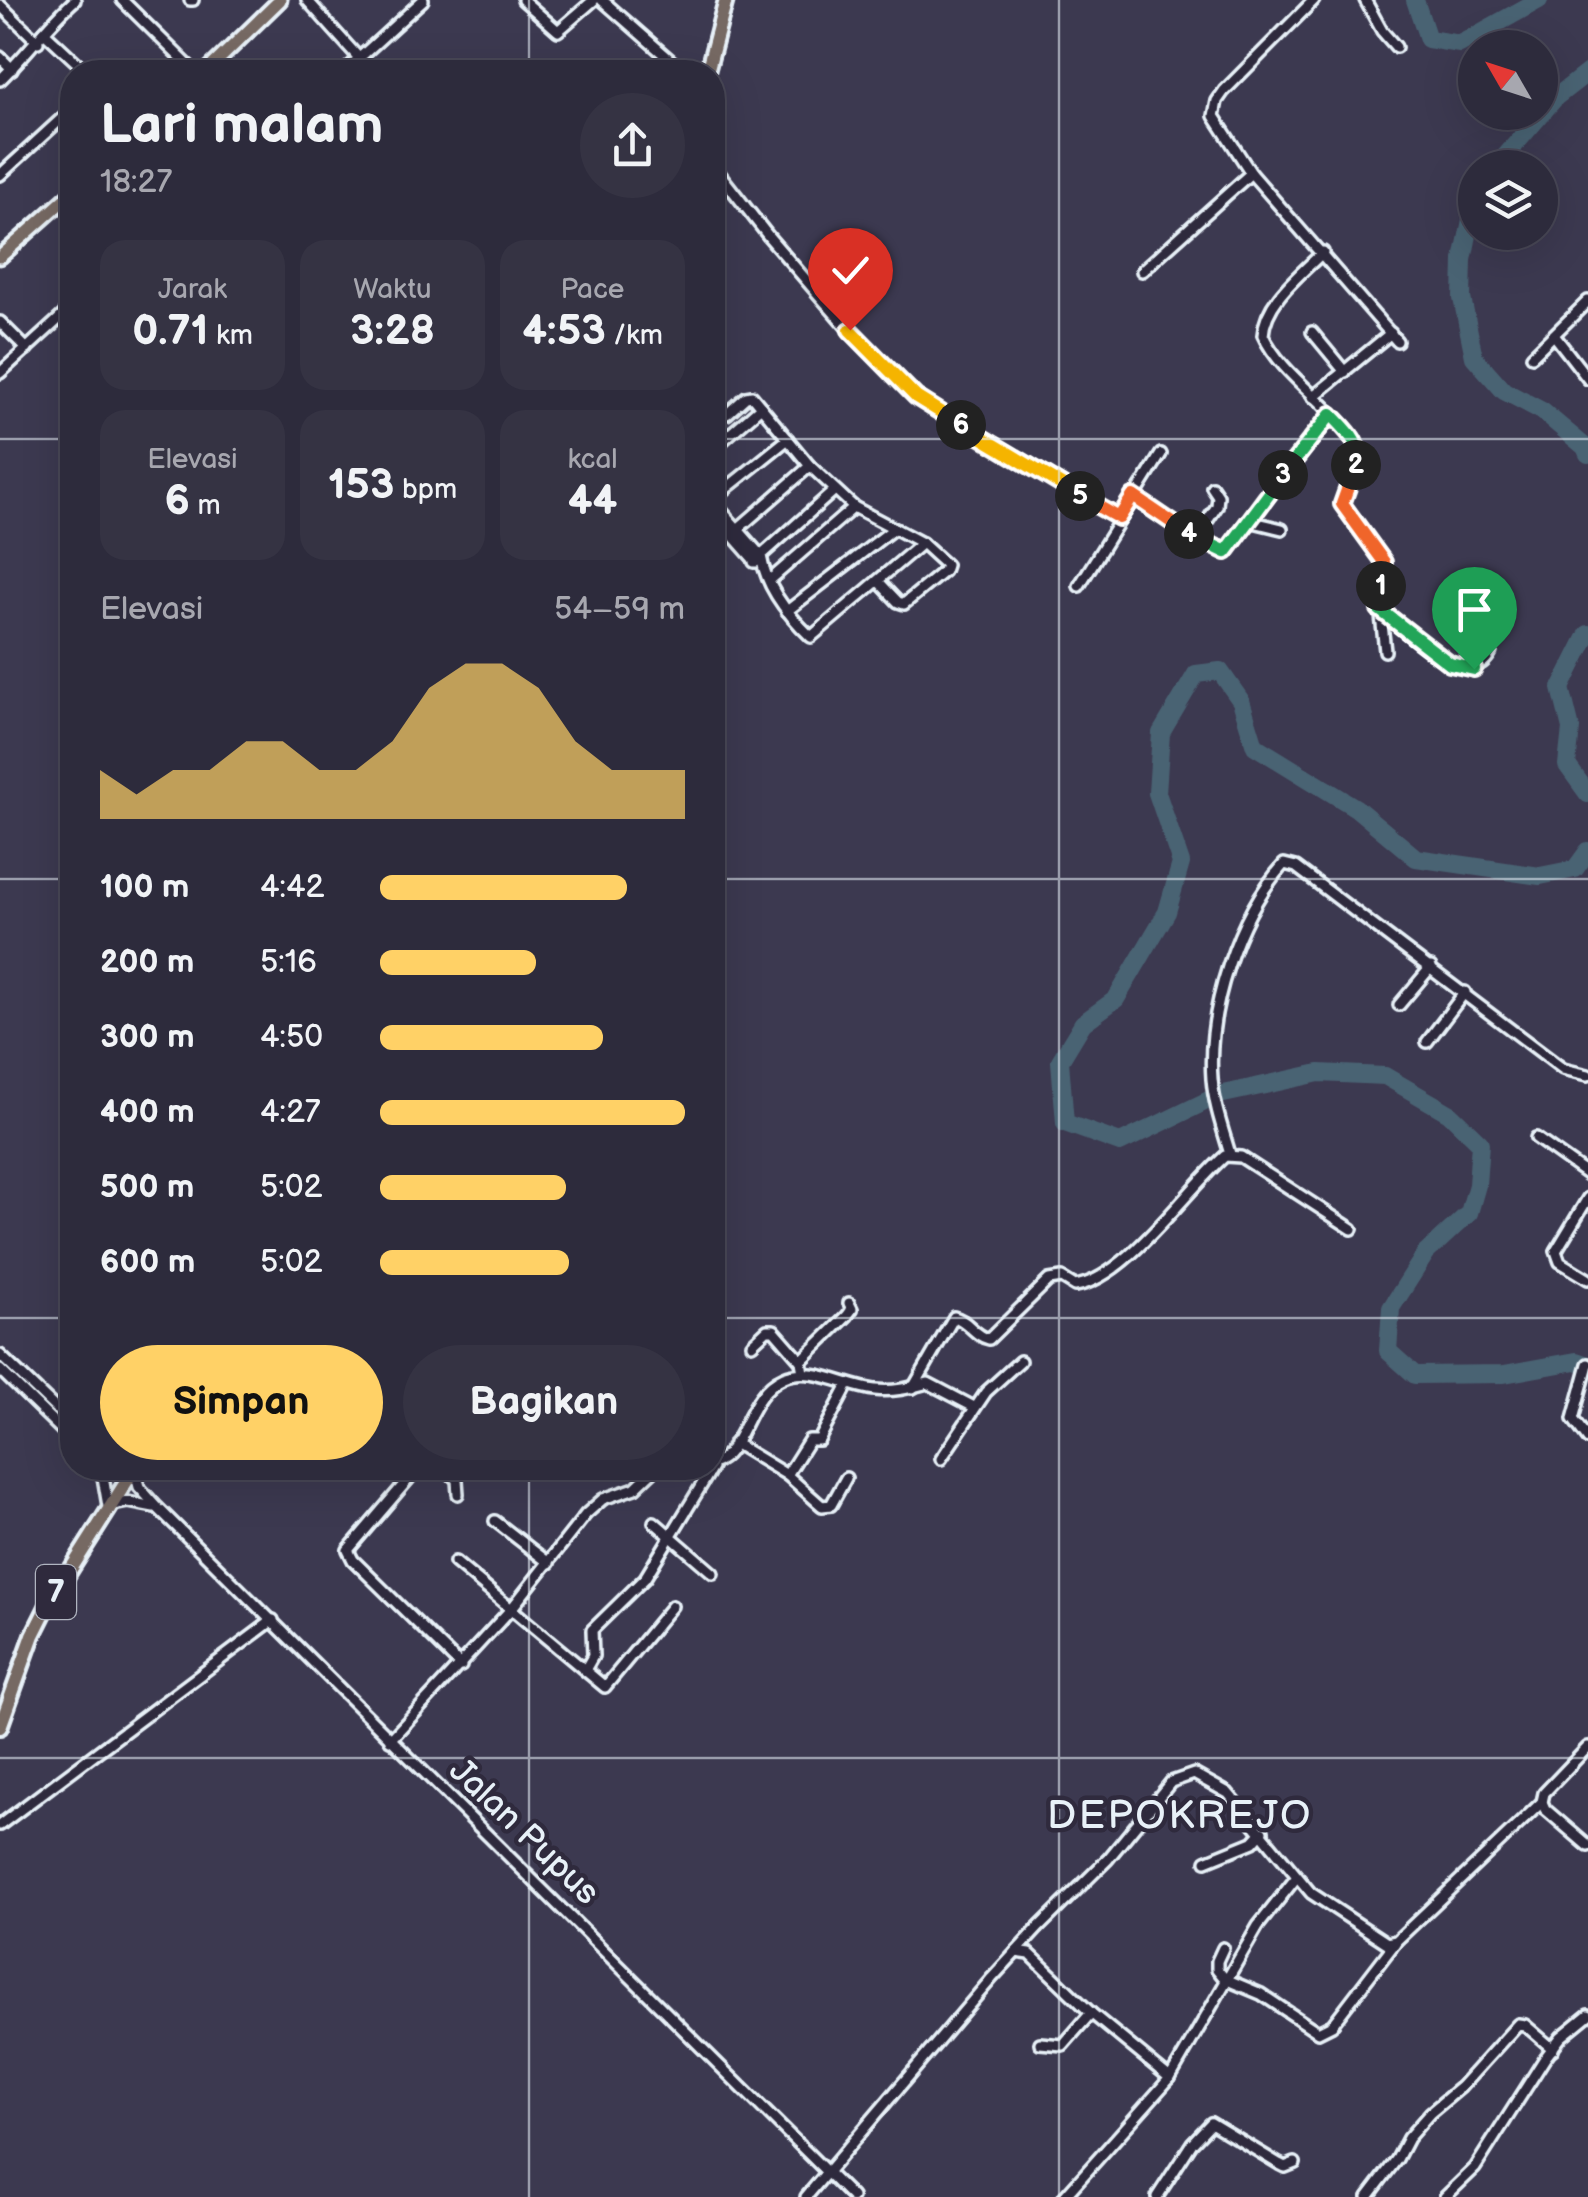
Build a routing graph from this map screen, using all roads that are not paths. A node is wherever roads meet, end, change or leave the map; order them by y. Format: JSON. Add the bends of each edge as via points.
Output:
{"nodes":[{"id":1,"x":75,"y":0,"type":"edge"},
{"id":2,"x":122,"y":0,"type":"edge"},
{"id":3,"x":260,"y":0,"type":"edge"},
{"id":4,"x":280,"y":0,"type":"edge"},
{"id":5,"x":307,"y":0,"type":"edge"},
{"id":6,"x":423,"y":0,"type":"edge"},
{"id":7,"x":523,"y":0,"type":"edge"},
{"id":8,"x":594,"y":0,"type":"edge"},
{"id":9,"x":602,"y":0,"type":"edge"},
{"id":10,"x":726,"y":0,"type":"edge"},
{"id":11,"x":1314,"y":0,"type":"edge"},
{"id":12,"x":1365,"y":0,"type":"edge"},
{"id":13,"x":0,"y":6,"type":"edge"},
{"id":14,"x":270,"y":10,"type":"junction"},
{"id":15,"x":44,"y":32,"type":"junction"},
{"id":16,"x":38,"y":42,"type":"junction"},
{"id":17,"x":1396,"y":47,"type":"dead end"},
{"id":18,"x":0,"y":57,"type":"edge"},
{"id":19,"x":358,"y":57,"type":"junction"},
{"id":20,"x":74,"y":60,"type":"edge"},
{"id":21,"x":182,"y":60,"type":"edge"},
{"id":22,"x":218,"y":60,"type":"edge"},
{"id":23,"x":355,"y":60,"type":"edge"},
{"id":24,"x":670,"y":60,"type":"edge"},
{"id":25,"x":710,"y":60,"type":"edge"},
{"id":26,"x":12,"y":69,"type":"junction"},
{"id":27,"x":0,"y":80,"type":"edge"},
{"id":28,"x":60,"y":119,"type":"edge"},
{"id":29,"x":2,"y":167,"type":"edge"},
{"id":30,"x":1251,"y":174,"type":"junction"},
{"id":31,"x":725,"y":181,"type":"edge"},
{"id":32,"x":60,"y":204,"type":"edge"},
{"id":33,"x":1322,"y":252,"type":"junction"},
{"id":34,"x":0,"y":256,"type":"edge"},
{"id":35,"x":1142,"y":271,"type":"dead end"},
{"id":36,"x":1588,"y":301,"type":"edge"},
{"id":37,"x":60,"y":318,"type":"edge"},
{"id":38,"x":0,"y":322,"type":"edge"},
{"id":39,"x":1312,"y":332,"type":"dead end"},
{"id":40,"x":1554,"y":335,"type":"junction"},
{"id":41,"x":27,"y":349,"type":"junction"},
{"id":42,"x":1532,"y":356,"type":"dead end"},
{"id":43,"x":1345,"y":372,"type":"junction"},
{"id":44,"x":0,"y":373,"type":"edge"},
{"id":45,"x":1588,"y":379,"type":"edge"},
{"id":46,"x":1313,"y":397,"type":"junction"},
{"id":47,"x":762,"y":407,"type":"junction"},
{"id":48,"x":727,"y":414,"type":"dead end"},
{"id":49,"x":1331,"y":414,"type":"junction"},
{"id":50,"x":725,"y":439,"type":"edge"},
{"id":51,"x":788,"y":439,"type":"junction"},
{"id":52,"x":1161,"y":454,"type":"dead end"},
{"id":53,"x":810,"y":466,"type":"junction"},
{"id":54,"x":1212,"y":487,"type":"dead end"},
{"id":55,"x":725,"y":490,"type":"edge"},
{"id":56,"x":835,"y":490,"type":"junction"},
{"id":57,"x":1133,"y":496,"type":"junction"},
{"id":58,"x":854,"y":507,"type":"junction"},
{"id":59,"x":725,"y":517,"type":"edge"},
{"id":60,"x":1119,"y":518,"type":"junction"},
{"id":61,"x":1249,"y":521,"type":"junction"},
{"id":62,"x":725,"y":523,"type":"edge"},
{"id":63,"x":1282,"y":529,"type":"dead end"},
{"id":64,"x":892,"y":530,"type":"junction"},
{"id":65,"x":735,"y":531,"type":"junction"},
{"id":66,"x":787,"y":532,"type":"junction"},
{"id":67,"x":1196,"y":538,"type":"junction"},
{"id":68,"x":922,"y":543,"type":"junction"},
{"id":69,"x":802,"y":551,"type":"junction"},
{"id":70,"x":759,"y":561,"type":"junction"},
{"id":71,"x":770,"y":580,"type":"junction"},
{"id":72,"x":879,"y":582,"type":"junction"},
{"id":73,"x":1079,"y":586,"type":"dead end"},
{"id":74,"x":1450,"y":607,"type":"dead end"},
{"id":75,"x":1379,"y":609,"type":"junction"},
{"id":76,"x":787,"y":611,"type":"junction"},
{"id":77,"x":1385,"y":651,"type":"dead end"},
{"id":78,"x":1431,"y":967,"type":"junction"},
{"id":79,"x":1464,"y":992,"type":"junction"},
{"id":80,"x":1399,"y":1004,"type":"dead end"},
{"id":81,"x":1427,"y":1042,"type":"dead end"},
{"id":82,"x":1588,"y":1076,"type":"edge"},
{"id":83,"x":1536,"y":1138,"type":"dead end"},
{"id":84,"x":1230,"y":1154,"type":"junction"},
{"id":85,"x":1588,"y":1176,"type":"edge"},
{"id":86,"x":1588,"y":1198,"type":"edge"},
{"id":87,"x":1352,"y":1229,"type":"dead end"},
{"id":88,"x":1588,"y":1279,"type":"edge"},
{"id":89,"x":848,"y":1303,"type":"dead end"},
{"id":90,"x":752,"y":1344,"type":"dead end"},
{"id":91,"x":0,"y":1355,"type":"edge"},
{"id":92,"x":801,"y":1361,"type":"junction"},
{"id":93,"x":1020,"y":1361,"type":"dead end"},
{"id":94,"x":1588,"y":1364,"type":"edge"},
{"id":95,"x":0,"y":1370,"type":"edge"},
{"id":96,"x":803,"y":1373,"type":"junction"},
{"id":97,"x":848,"y":1385,"type":"junction"},
{"id":98,"x":913,"y":1388,"type":"junction"},
{"id":99,"x":974,"y":1407,"type":"junction"},
{"id":100,"x":60,"y":1412,"type":"edge"},
{"id":101,"x":60,"y":1428,"type":"edge"},
{"id":102,"x":1588,"y":1439,"type":"edge"},
{"id":103,"x":734,"y":1443,"type":"junction"},
{"id":104,"x":725,"y":1455,"type":"edge"},
{"id":105,"x":941,"y":1459,"type":"dead end"},
{"id":106,"x":788,"y":1474,"type":"junction"},
{"id":107,"x":846,"y":1478,"type":"dead end"},
{"id":108,"x":101,"y":1480,"type":"edge"},
{"id":109,"x":126,"y":1480,"type":"edge"},
{"id":110,"x":137,"y":1480,"type":"edge"},
{"id":111,"x":408,"y":1480,"type":"edge"},
{"id":112,"x":457,"y":1480,"type":"edge"},
{"id":113,"x":643,"y":1480,"type":"edge"},
{"id":114,"x":706,"y":1480,"type":"edge"},
{"id":115,"x":458,"y":1494,"type":"dead end"},
{"id":116,"x":108,"y":1506,"type":"junction"},
{"id":117,"x":157,"y":1508,"type":"junction"},
{"id":118,"x":496,"y":1521,"type":"dead end"},
{"id":119,"x":654,"y":1522,"type":"dead end"},
{"id":120,"x":669,"y":1535,"type":"junction"},
{"id":121,"x":455,"y":1562,"type":"dead end"},
{"id":122,"x":549,"y":1563,"type":"junction"},
{"id":123,"x":713,"y":1574,"type":"dead end"},
{"id":124,"x":672,"y":1606,"type":"dead end"},
{"id":125,"x":512,"y":1608,"type":"junction"},
{"id":126,"x":272,"y":1620,"type":"junction"},
{"id":127,"x":461,"y":1666,"type":"junction"},
{"id":128,"x":585,"y":1670,"type":"junction"},
{"id":129,"x":0,"y":1727,"type":"edge"},
{"id":130,"x":390,"y":1740,"type":"junction"},
{"id":131,"x":1588,"y":1747,"type":"edge"},
{"id":132,"x":1542,"y":1802,"type":"junction"},
{"id":133,"x":0,"y":1826,"type":"edge"},
{"id":134,"x":1588,"y":1830,"type":"edge"},
{"id":135,"x":1263,"y":1832,"type":"junction"},
{"id":136,"x":1584,"y":1843,"type":"edge"},
{"id":137,"x":1206,"y":1861,"type":"dead end"},
{"id":138,"x":1296,"y":1878,"type":"junction"},
{"id":139,"x":1396,"y":1940,"type":"junction"},
{"id":140,"x":1223,"y":1948,"type":"dead end"},
{"id":141,"x":1016,"y":1952,"type":"junction"},
{"id":142,"x":1225,"y":1979,"type":"junction"},
{"id":143,"x":1091,"y":2013,"type":"junction"},
{"id":144,"x":1588,"y":2015,"type":"edge"},
{"id":145,"x":1040,"y":2044,"type":"dead end"},
{"id":146,"x":1552,"y":2049,"type":"junction"},
{"id":147,"x":1170,"y":2078,"type":"junction"},
{"id":148,"x":1296,"y":2163,"type":"dead end"},
{"id":149,"x":828,"y":2172,"type":"junction"},
{"id":150,"x":806,"y":2197,"type":"edge"},
{"id":151,"x":852,"y":2197,"type":"edge"},
{"id":152,"x":1064,"y":2197,"type":"edge"},
{"id":153,"x":1156,"y":2197,"type":"edge"},
{"id":154,"x":1368,"y":2197,"type":"edge"},
{"id":155,"x":1445,"y":2197,"type":"edge"}],
"edges":[{"from":1,"to":15,"type":"street"},
{"from":2,"to":21,"type":"street"},
{"from":3,"to":14,"type":"street"},
{"from":4,"to":14,"type":"main road"},
{"from":5,"to":19,"type":"street"},
{"from":6,"to":19,"type":"street"},
{"from":7,"to":8,"type":"street","via":[[561,32]]},
{"from":9,"to":24,"type":"street"},
{"from":10,"to":25,"type":"highway"},
{"from":11,"to":30,"type":"street","via":[[1217,101],[1214,116]]},
{"from":12,"to":17,"type":"street"},
{"from":13,"to":16,"type":"street"},
{"from":14,"to":22,"type":"main road"},
{"from":15,"to":16,"type":"street"},
{"from":15,"to":20,"type":"street"},
{"from":16,"to":26,"type":"street"},
{"from":18,"to":26,"type":"street"},
{"from":19,"to":23,"type":"street"},
{"from":26,"to":27,"type":"street"},
{"from":28,"to":29,"type":"street"},
{"from":30,"to":33,"type":"street"},
{"from":30,"to":35,"type":"street"},
{"from":31,"to":60,"type":"street","via":[[850,330],[916,397]]},
{"from":32,"to":34,"type":"main road"},
{"from":33,"to":43,"type":"street","via":[[1394,337]]},
{"from":33,"to":46,"type":"street","via":[[1279,298],[1263,328],[1267,344]]},
{"from":36,"to":40,"type":"street"},
{"from":37,"to":41,"type":"street"},
{"from":38,"to":41,"type":"street"},
{"from":39,"to":43,"type":"street"},
{"from":40,"to":42,"type":"street"},
{"from":40,"to":45,"type":"street"},
{"from":41,"to":44,"type":"street"},
{"from":43,"to":46,"type":"street"},
{"from":46,"to":49,"type":"street"},
{"from":47,"to":48,"type":"street","via":[[750,395]]},
{"from":47,"to":50,"type":"street"},
{"from":47,"to":51,"type":"street"},
{"from":49,"to":61,"type":"street"},
{"from":49,"to":75,"type":"street","via":[[1360,452],[1342,504],[1384,562]]},
{"from":51,"to":53,"type":"street"},
{"from":51,"to":55,"type":"street"},
{"from":52,"to":57,"type":"street"},
{"from":53,"to":56,"type":"street"},
{"from":53,"to":65,"type":"street"},
{"from":54,"to":67,"type":"street","via":[[1217,506]]},
{"from":56,"to":58,"type":"street"},
{"from":56,"to":66,"type":"street"},
{"from":57,"to":60,"type":"street"},
{"from":57,"to":67,"type":"street"},
{"from":58,"to":64,"type":"street"},
{"from":58,"to":69,"type":"street"},
{"from":59,"to":65,"type":"street"},
{"from":60,"to":73,"type":"street"},
{"from":61,"to":63,"type":"street"},
{"from":61,"to":67,"type":"street","via":[[1226,552]]},
{"from":62,"to":65,"type":"street"},
{"from":64,"to":68,"type":"street"},
{"from":64,"to":76,"type":"street"},
{"from":65,"to":70,"type":"street"},
{"from":66,"to":69,"type":"street"},
{"from":66,"to":70,"type":"street"},
{"from":68,"to":72,"type":"street"},
{"from":68,"to":72,"type":"street","via":[[946,565],[944,571],[904,604]]},
{"from":69,"to":71,"type":"street"},
{"from":70,"to":71,"type":"street"},
{"from":71,"to":76,"type":"street"},
{"from":72,"to":76,"type":"street","via":[[811,637]]},
{"from":74,"to":75,"type":"street","via":[[1488,637],[1492,652],[1474,669],[1450,664]]},
{"from":75,"to":77,"type":"street"},
{"from":78,"to":79,"type":"street"},
{"from":78,"to":80,"type":"street"},
{"from":78,"to":84,"type":"street","via":[[1296,866],[1284,864],[1229,962],[1214,1031],[1212,1082]]},
{"from":79,"to":81,"type":"street"},
{"from":79,"to":82,"type":"street","via":[[1563,1069]]},
{"from":83,"to":85,"type":"street"},
{"from":84,"to":87,"type":"street"},
{"from":84,"to":98,"type":"street","via":[[1094,1282],[1050,1280],[989,1338],[954,1317]]},
{"from":86,"to":88,"type":"street","via":[[1556,1251],[1560,1262]]},
{"from":89,"to":92,"type":"street","via":[[851,1311]]},
{"from":90,"to":92,"type":"street","via":[[770,1329]]},
{"from":91,"to":100,"type":"street"},
{"from":92,"to":96,"type":"street"},
{"from":93,"to":99,"type":"street"},
{"from":94,"to":102,"type":"street","via":[[1573,1420]]},
{"from":95,"to":101,"type":"street"},
{"from":96,"to":97,"type":"street"},
{"from":96,"to":103,"type":"street","via":[[760,1392]]},
{"from":97,"to":98,"type":"street"},
{"from":97,"to":106,"type":"street","via":[[819,1440],[810,1440]]},
{"from":98,"to":99,"type":"street","via":[[928,1383]]},
{"from":99,"to":105,"type":"street"},
{"from":103,"to":104,"type":"street"},
{"from":103,"to":106,"type":"street"},
{"from":106,"to":107,"type":"street","via":[[827,1508]]},
{"from":108,"to":116,"type":"street"},
{"from":109,"to":116,"type":"highway","number":"7"},
{"from":110,"to":117,"type":"street","name":"Jalan Pupus"},
{"from":111,"to":127,"type":"street","via":[[348,1550]]},
{"from":112,"to":115,"type":"street"},
{"from":113,"to":122,"type":"street","via":[[596,1504]]},
{"from":114,"to":120,"type":"street"},
{"from":116,"to":117,"type":"street"},
{"from":116,"to":129,"type":"highway","number":"7","via":[[33,1635]]},
{"from":117,"to":126,"type":"street","name":"Jalan Pupus"},
{"from":118,"to":122,"type":"street"},
{"from":119,"to":120,"type":"street"},
{"from":120,"to":123,"type":"street"},
{"from":120,"to":128,"type":"street","via":[[646,1578],[592,1630],[593,1656]]},
{"from":121,"to":125,"type":"street"},
{"from":122,"to":125,"type":"street"},
{"from":124,"to":128,"type":"street","via":[[607,1686]]},
{"from":125,"to":127,"type":"street"},
{"from":125,"to":128,"type":"street"},
{"from":126,"to":130,"type":"street","name":"Jalan Pupus"},
{"from":126,"to":133,"type":"street"},
{"from":127,"to":130,"type":"street"},
{"from":130,"to":149,"type":"street","name":"Jalan Pupus"},
{"from":131,"to":132,"type":"street"},
{"from":132,"to":136,"type":"street"},
{"from":132,"to":139,"type":"street"},
{"from":134,"to":136,"type":"street"},
{"from":135,"to":137,"type":"street"},
{"from":135,"to":138,"type":"street"},
{"from":135,"to":141,"type":"street","via":[[1228,1792],[1184,1775]]},
{"from":138,"to":139,"type":"street","via":[[1347,1919],[1387,1943]]},
{"from":138,"to":142,"type":"street"},
{"from":139,"to":142,"type":"street","via":[[1332,2025],[1318,2032]]},
{"from":140,"to":142,"type":"street","via":[[1217,1961]]},
{"from":141,"to":143,"type":"street","via":[[1030,1954]]},
{"from":141,"to":149,"type":"street"},
{"from":142,"to":147,"type":"street"},
{"from":143,"to":145,"type":"street","via":[[1063,2045]]},
{"from":143,"to":147,"type":"street"},
{"from":144,"to":146,"type":"street"},
{"from":146,"to":154,"type":"street","via":[[1518,2024],[1430,2112]]},
{"from":146,"to":155,"type":"street","via":[[1475,2168]]},
{"from":147,"to":152,"type":"street"},
{"from":148,"to":153,"type":"street","via":[[1279,2164],[1211,2123]]},
{"from":149,"to":150,"type":"street"},
{"from":149,"to":151,"type":"street","name":"Jalan Pupus"}]}
